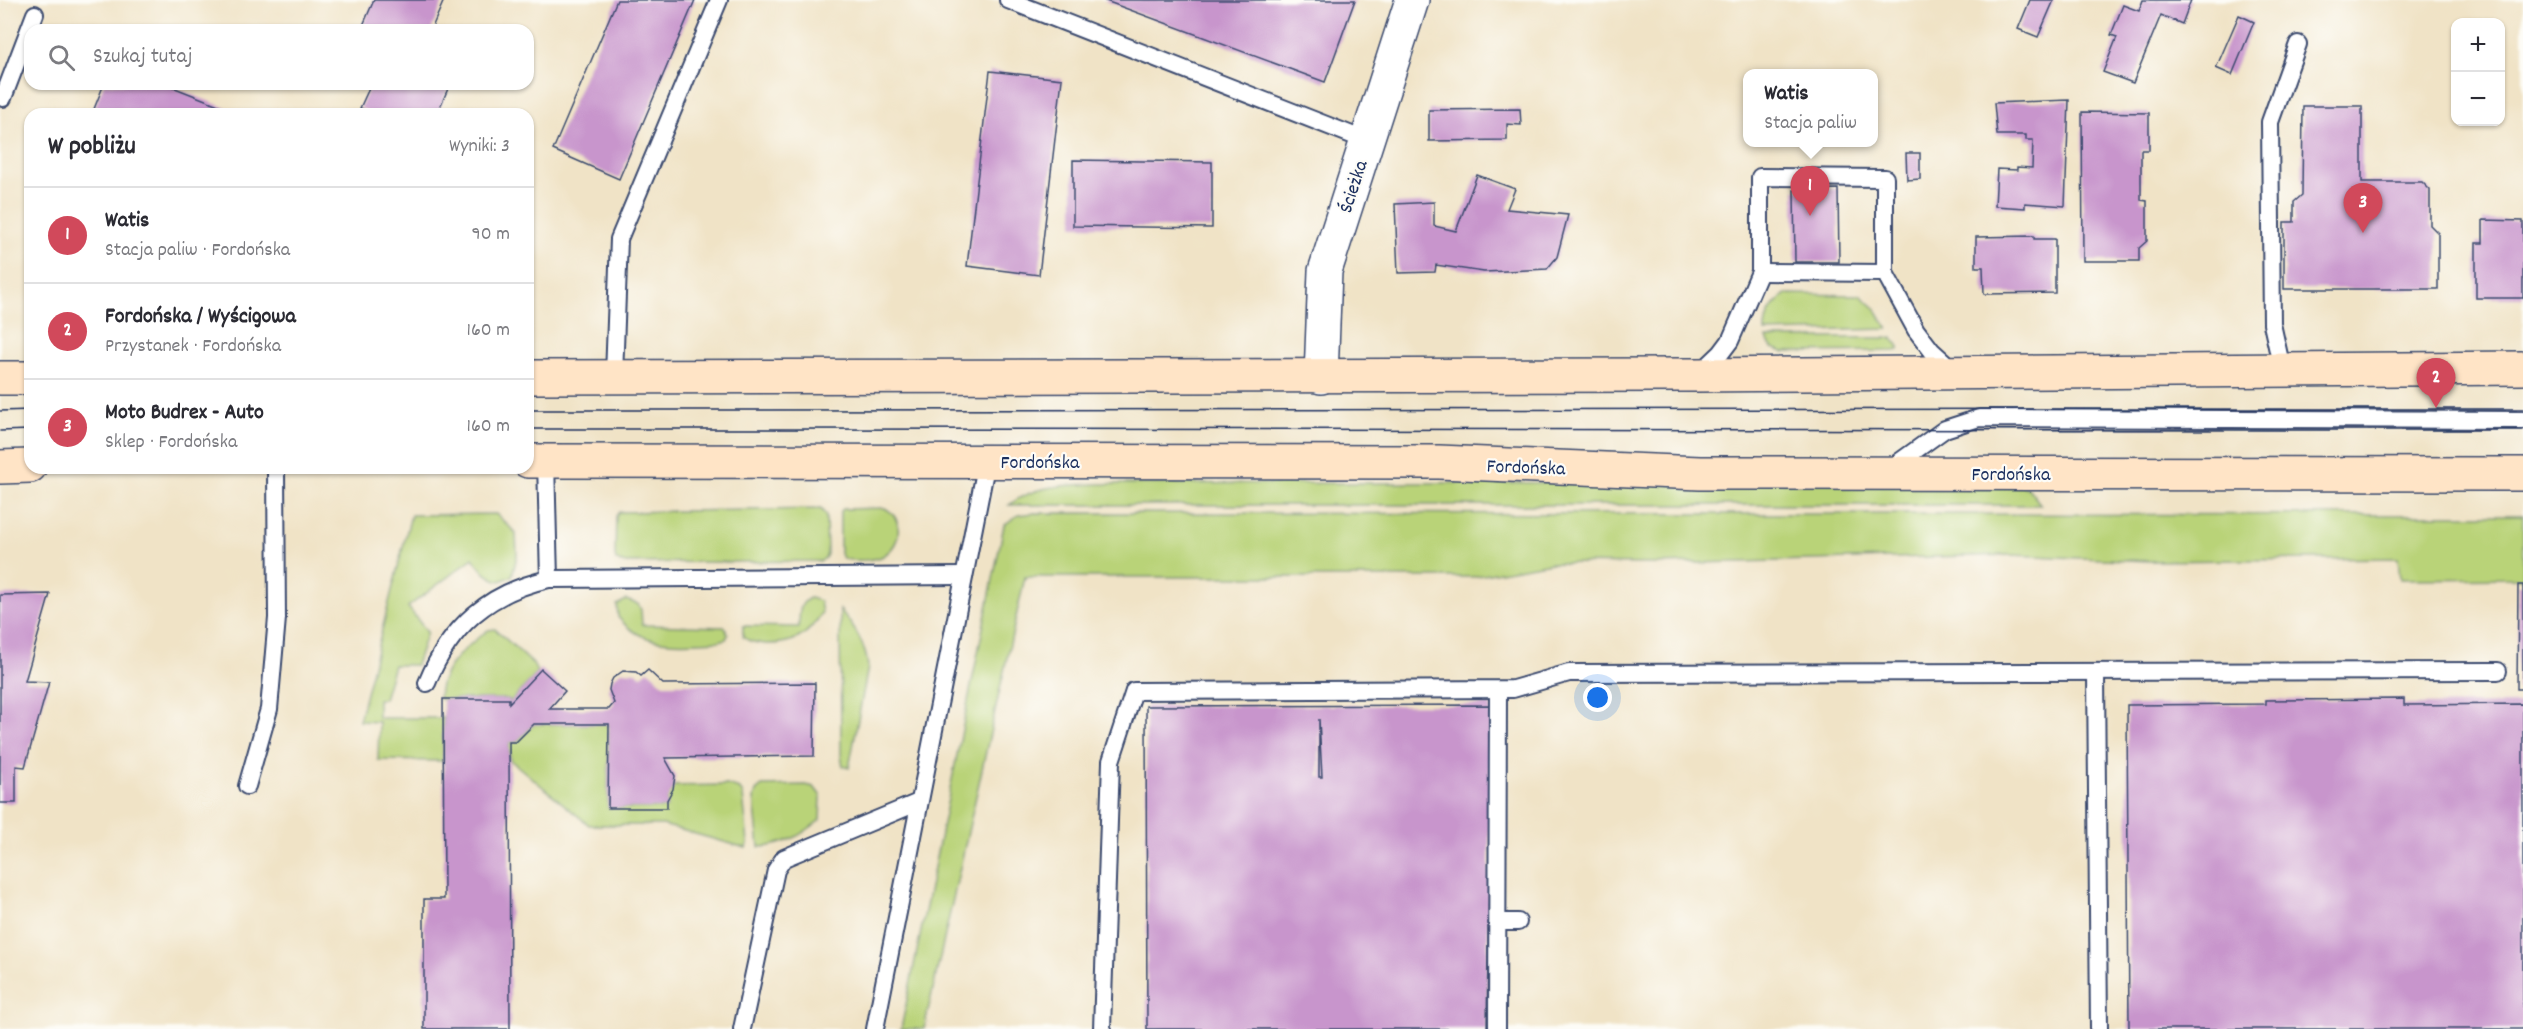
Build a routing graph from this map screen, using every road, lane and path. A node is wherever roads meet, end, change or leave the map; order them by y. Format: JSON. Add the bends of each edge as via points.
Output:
{"nodes":[{"id":1,"x":720,"y":0,"type":"edge"},
{"id":2,"x":1008,"y":0,"type":"edge"},
{"id":3,"x":1412,"y":0,"type":"edge"},
{"id":4,"x":35,"y":14,"type":"dead end"},
{"id":5,"x":31,"y":24,"type":"edge"},
{"id":6,"x":24,"y":43,"type":"edge"},
{"id":7,"x":2298,"y":44,"type":"dead end"},
{"id":8,"x":0,"y":97,"type":"edge"},
{"id":9,"x":1366,"y":141,"type":"junction"},
{"id":10,"x":1760,"y":272,"type":"junction"},
{"id":11,"x":1885,"y":273,"type":"junction"},
{"id":12,"x":2523,"y":368,"type":"edge"},
{"id":13,"x":2282,"y":369,"type":"junction"},
{"id":14,"x":1956,"y":373,"type":"junction"},
{"id":15,"x":1697,"y":375,"type":"junction"},
{"id":16,"x":534,"y":376,"type":"edge"},
{"id":17,"x":614,"y":376,"type":"junction"},
{"id":18,"x":1321,"y":376,"type":"junction"},
{"id":19,"x":0,"y":378,"type":"edge"},
{"id":20,"x":24,"y":378,"type":"edge"},
{"id":21,"x":2523,"y":420,"type":"edge"},
{"id":22,"x":537,"y":461,"type":"edge"},
{"id":23,"x":987,"y":461,"type":"junction"},
{"id":24,"x":24,"y":466,"type":"edge"},
{"id":25,"x":0,"y":467,"type":"edge"},
{"id":26,"x":1882,"y":473,"type":"junction"},
{"id":27,"x":276,"y":474,"type":"edge"},
{"id":28,"x":2523,"y":474,"type":"edge"},
{"id":29,"x":964,"y":576,"type":"junction"},
{"id":30,"x":549,"y":579,"type":"junction"},
{"id":31,"x":2498,"y":670,"type":"dead end"},
{"id":32,"x":2096,"y":672,"type":"junction"},
{"id":33,"x":427,"y":683,"type":"dead end"},
{"id":34,"x":1498,"y":690,"type":"junction"},
{"id":35,"x":247,"y":786,"type":"dead end"},
{"id":36,"x":919,"y":802,"type":"junction"},
{"id":37,"x":1497,"y":922,"type":"junction"},
{"id":38,"x":1518,"y":922,"type":"dead end"},
{"id":39,"x":742,"y":1029,"type":"edge"},
{"id":40,"x":875,"y":1029,"type":"edge"},
{"id":41,"x":1102,"y":1029,"type":"edge"},
{"id":42,"x":1497,"y":1029,"type":"edge"},
{"id":43,"x":2099,"y":1029,"type":"edge"}],
"edges":[{"from":1,"to":17,"type":"lane","via":[[619,239]]},
{"from":2,"to":9,"type":"lane"},
{"from":3,"to":9,"type":"street","name":"Ścieżka"},
{"from":4,"to":5,"type":"lane"},
{"from":6,"to":8,"type":"lane","via":[[3,98]]},
{"from":7,"to":13,"type":"lane","via":[[2270,122],[2272,324]]},
{"from":9,"to":18,"type":"street","name":"Ścieżka","via":[[1325,271]]},
{"from":10,"to":11,"type":"lane"},
{"from":10,"to":11,"type":"lane","via":[[1760,177],[1885,178]]},
{"from":10,"to":15,"type":"lane","via":[[1730,341]]},
{"from":11,"to":14,"type":"lane","via":[[1916,330]]},
{"from":12,"to":13,"type":"main road"},
{"from":13,"to":14,"type":"main road"},
{"from":14,"to":15,"type":"main road"},
{"from":15,"to":18,"type":"main road"},
{"from":16,"to":17,"type":"main road"},
{"from":17,"to":18,"type":"main road"},
{"from":19,"to":20,"type":"main road"},
{"from":21,"to":26,"type":"lane","via":[[1979,418],[1945,429]]},
{"from":22,"to":23,"type":"main road","name":"Fordońska"},
{"from":22,"to":30,"type":"lane"},
{"from":23,"to":26,"type":"main road","name":"Fordońska","via":[[1439,462],[1700,473]]},
{"from":23,"to":29,"type":"lane"},
{"from":24,"to":25,"type":"main road"},
{"from":26,"to":28,"type":"main road","name":"Fordońska"},
{"from":27,"to":35,"type":"lane","via":[[277,618],[269,709]]},
{"from":29,"to":30,"type":"lane"},
{"from":29,"to":36,"type":"lane"},
{"from":30,"to":33,"type":"lane","via":[[502,595],[464,623],[448,641]]},
{"from":31,"to":32,"type":"lane"},
{"from":32,"to":34,"type":"lane","via":[[1569,673]]},
{"from":32,"to":43,"type":"lane"},
{"from":34,"to":37,"type":"lane"},
{"from":34,"to":41,"type":"lane","via":[[1134,691],[1111,761]]},
{"from":36,"to":39,"type":"lane","via":[[784,858],[776,870]]},
{"from":36,"to":40,"type":"lane"},
{"from":37,"to":38,"type":"lane"},
{"from":37,"to":42,"type":"lane"}]}
